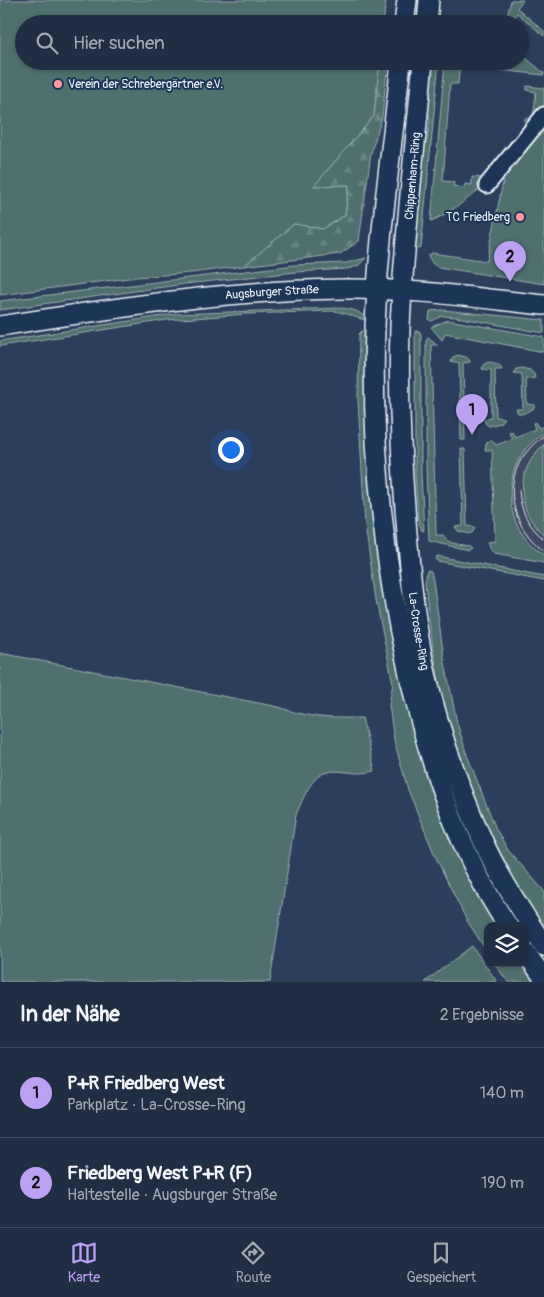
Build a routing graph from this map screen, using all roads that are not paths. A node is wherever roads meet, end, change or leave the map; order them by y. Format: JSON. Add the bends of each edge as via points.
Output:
{"nodes":[{"id":1,"x":407,"y":0,"type":"edge"},
{"id":2,"x":429,"y":0,"type":"edge"},
{"id":3,"x":405,"y":15,"type":"edge"},
{"id":4,"x":427,"y":15,"type":"edge"},
{"id":5,"x":400,"y":70,"type":"edge"},
{"id":6,"x":422,"y":70,"type":"edge"},
{"id":7,"x":544,"y":115,"type":"edge"},
{"id":8,"x":487,"y":185,"type":"dead end"},
{"id":9,"x":377,"y":290,"type":"junction"},
{"id":10,"x":403,"y":291,"type":"junction"},
{"id":11,"x":544,"y":305,"type":"edge"},
{"id":12,"x":0,"y":326,"type":"edge"},
{"id":13,"x":506,"y":922,"type":"edge"},
{"id":14,"x":544,"y":946,"type":"edge"},
{"id":15,"x":529,"y":957,"type":"edge"},
{"id":16,"x":544,"y":978,"type":"edge"}],
"edges":[{"from":1,"to":3,"type":"main road"},
{"from":2,"to":4,"type":"main road"},
{"from":5,"to":9,"type":"main road","name":"Chippenham-Ring"},
{"from":6,"to":10,"type":"main road","name":"Chippenham-Ring"},
{"from":7,"to":8,"type":"street"},
{"from":9,"to":10,"type":"main road","name":"Augsburger Straße"},
{"from":9,"to":12,"type":"main road","name":"Augsburger Straße","via":[[227,295]]},
{"from":9,"to":13,"type":"main road","name":"La-Crosse-Ring","via":[[374,356],[376,446],[382,523],[401,640],[422,731],[446,806],[469,857]]},
{"from":10,"to":11,"type":"main road","name":"Augsburger Straße"},
{"from":10,"to":14,"type":"main road","name":"La-Crosse-Ring","via":[[399,411],[402,485],[410,575],[425,669],[459,782],[483,840],[506,886]]},
{"from":15,"to":16,"type":"main road"}]}
